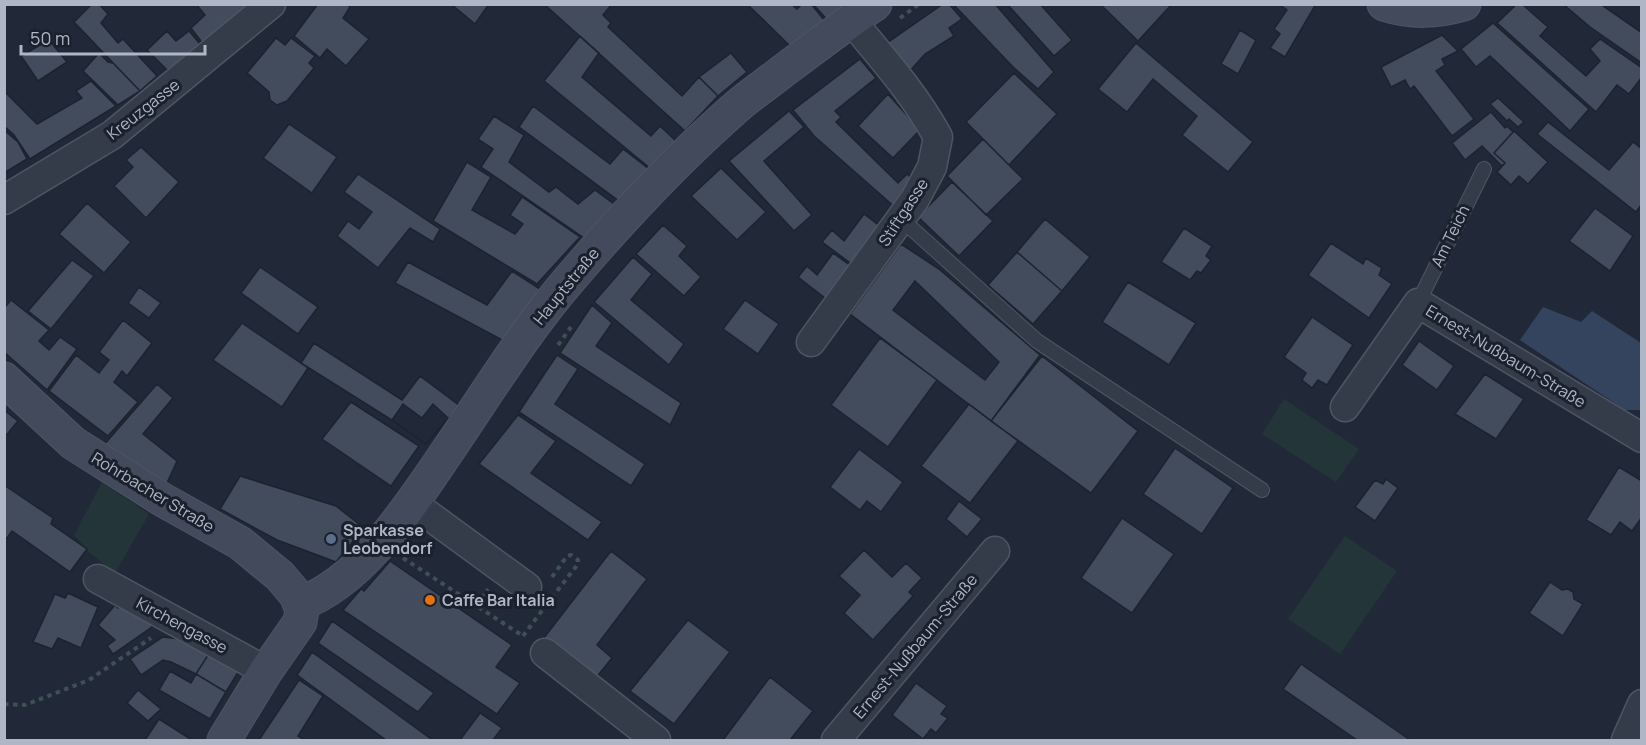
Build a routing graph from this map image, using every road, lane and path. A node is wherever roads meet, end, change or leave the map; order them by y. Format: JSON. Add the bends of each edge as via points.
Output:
{"nodes":[{"id":1,"x":271,"y":4,"type":"edge"},
{"id":2,"x":920,"y":4,"type":"edge"},
{"id":3,"x":1384,"y":4,"type":"edge"},
{"id":4,"x":1464,"y":4,"type":"edge"},
{"id":5,"x":864,"y":22,"type":"edge"},
{"id":6,"x":1484,"y":169,"type":"dead end"},
{"id":7,"x":4,"y":200,"type":"edge"},
{"id":8,"x":901,"y":219,"type":"junction"},
{"id":9,"x":1418,"y":303,"type":"junction"},
{"id":10,"x":577,"y":320,"type":"dead end"},
{"id":11,"x":811,"y":342,"type":"dead end"},
{"id":12,"x":556,"y":348,"type":"dead end"},
{"id":13,"x":4,"y":379,"type":"edge"},
{"id":14,"x":1345,"y":407,"type":"dead end"},
{"id":15,"x":1641,"y":438,"type":"edge"},
{"id":16,"x":1262,"y":490,"type":"dead end"},
{"id":17,"x":412,"y":503,"type":"junction"},
{"id":18,"x":379,"y":542,"type":"junction"},
{"id":19,"x":995,"y":551,"type":"dead end"},
{"id":20,"x":98,"y":579,"type":"dead end"},
{"id":21,"x":527,"y":587,"type":"dead end"},
{"id":22,"x":300,"y":604,"type":"junction"},
{"id":23,"x":174,"y":622,"type":"junction"},
{"id":24,"x":534,"y":644,"type":"joint"},
{"id":25,"x":266,"y":671,"type":"junction"},
{"id":26,"x":4,"y":704,"type":"edge"},
{"id":27,"x":1641,"y":704,"type":"edge"},
{"id":28,"x":224,"y":741,"type":"edge"},
{"id":29,"x":656,"y":741,"type":"edge"},
{"id":30,"x":836,"y":741,"type":"edge"},
{"id":31,"x":1626,"y":741,"type":"edge"}],
"edges":[{"from":1,"to":7,"type":"street","name":"Kreuzgasse","via":[[111,135]]},
{"from":2,"to":5,"type":"path"},
{"from":3,"to":4,"type":"street","via":[[1420,12]]},
{"from":5,"to":8,"type":"street","name":"Stiftgasse","via":[[938,137],[932,168]]},
{"from":5,"to":17,"type":"street","name":"Hauptstraße","via":[[734,109],[613,229],[519,345]]},
{"from":6,"to":9,"type":"lane","name":"Am Teich"},
{"from":8,"to":11,"type":"street","name":"Stiftgasse"},
{"from":8,"to":16,"type":"lane","via":[[1037,341]]},
{"from":9,"to":14,"type":"street","name":"Ernest-Nußbaum-Straße"},
{"from":9,"to":15,"type":"street","name":"Ernest-Nußbaum-Straße"},
{"from":10,"to":12,"type":"path"},
{"from":13,"to":22,"type":"street","name":"Rohrbacher Straße","via":[[73,443],[240,543],[280,576]]},
{"from":17,"to":18,"type":"street","name":"Hauptstraße"},
{"from":17,"to":21,"type":"street"},
{"from":18,"to":22,"type":"street","name":"Hauptstraße","via":[[341,581]]},
{"from":18,"to":24,"type":"path"},
{"from":19,"to":30,"type":"street","name":"Ernest-Nußbaum-Straße"},
{"from":20,"to":23,"type":"street","name":"Kirchengasse"},
{"from":22,"to":25,"type":"street","via":[[300,622]]},
{"from":23,"to":25,"type":"street","name":"Kirchengasse"},
{"from":23,"to":26,"type":"path","via":[[89,680],[25,705]]},
{"from":24,"to":29,"type":"street"},
{"from":25,"to":28,"type":"street"},
{"from":27,"to":31,"type":"street"}]}
